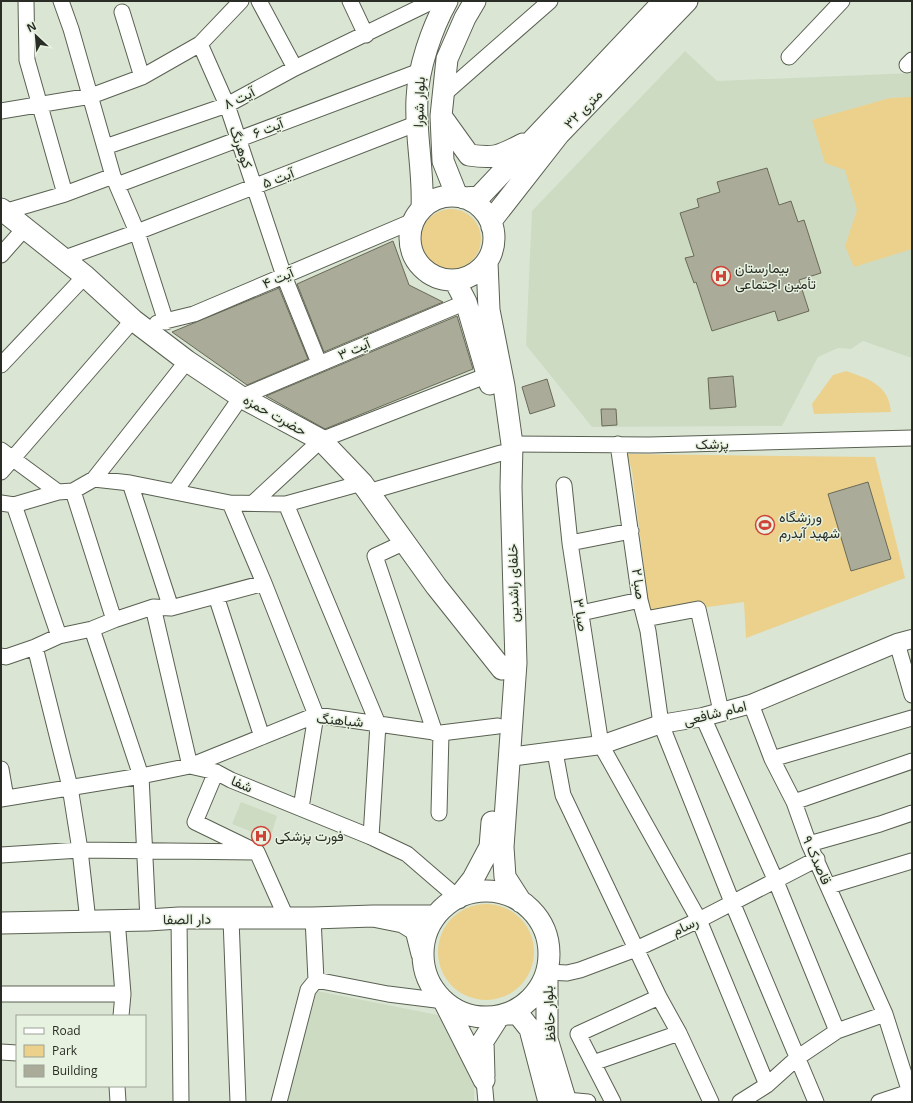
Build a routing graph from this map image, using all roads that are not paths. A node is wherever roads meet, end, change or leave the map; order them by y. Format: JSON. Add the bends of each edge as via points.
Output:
{"nodes":[{"id":1,"x":26,"y":1,"type":"edge"},
{"id":2,"x":61,"y":1,"type":"edge"},
{"id":3,"x":241,"y":1,"type":"edge"},
{"id":4,"x":259,"y":1,"type":"edge"},
{"id":5,"x":350,"y":1,"type":"edge"},
{"id":6,"x":433,"y":1,"type":"edge"},
{"id":7,"x":447,"y":1,"type":"edge"},
{"id":8,"x":475,"y":1,"type":"edge"},
{"id":9,"x":550,"y":1,"type":"edge"},
{"id":10,"x":687,"y":1,"type":"edge"},
{"id":11,"x":842,"y":1,"type":"edge"},
{"id":12,"x":662,"y":11,"type":"edge"},
{"id":13,"x":122,"y":12,"type":"dead end"},
{"id":14,"x":366,"y":35,"type":"junction"},
{"id":15,"x":200,"y":44,"type":"junction"},
{"id":16,"x":789,"y":57,"type":"dead end"},
{"id":17,"x":295,"y":68,"type":"junction"},
{"id":18,"x":420,"y":71,"type":"junction"},
{"id":19,"x":142,"y":77,"type":"junction"},
{"id":20,"x":444,"y":94,"type":"junction"},
{"id":21,"x":91,"y":96,"type":"junction"},
{"id":22,"x":227,"y":105,"type":"junction"},
{"id":23,"x":40,"y":106,"type":"junction"},
{"id":24,"x":1,"y":111,"type":"edge"},
{"id":25,"x":442,"y":116,"type":"junction"},
{"id":26,"x":418,"y":123,"type":"junction"},
{"id":27,"x":538,"y":136,"type":"junction"},
{"id":28,"x":238,"y":140,"type":"junction"},
{"id":29,"x":106,"y":147,"type":"junction"},
{"id":30,"x":115,"y":180,"type":"junction"},
{"id":31,"x":254,"y":187,"type":"junction"},
{"id":32,"x":65,"y":194,"type":"junction"},
{"id":33,"x":461,"y":197,"type":"junction"},
{"id":34,"x":3,"y":210,"type":"edge"},
{"id":35,"x":418,"y":215,"type":"junction"},
{"id":36,"x":492,"y":227,"type":"junction"},
{"id":37,"x":24,"y":229,"type":"junction"},
{"id":38,"x":137,"y":232,"type":"junction"},
{"id":39,"x":1,"y":255,"type":"edge"},
{"id":40,"x":62,"y":259,"type":"junction"},
{"id":41,"x":487,"y":262,"type":"junction"},
{"id":42,"x":85,"y":276,"type":"junction"},
{"id":43,"x":284,"y":276,"type":"junction"},
{"id":44,"x":455,"y":281,"type":"junction"},
{"id":45,"x":466,"y":302,"type":"junction"},
{"id":46,"x":166,"y":322,"type":"junction"},
{"id":47,"x":136,"y":323,"type":"junction"},
{"id":48,"x":187,"y":360,"type":"junction"},
{"id":49,"x":318,"y":363,"type":"junction"},
{"id":50,"x":1,"y":365,"type":"edge"},
{"id":51,"x":488,"y":375,"type":"junction"},
{"id":52,"x":241,"y":396,"type":"junction"},
{"id":53,"x":912,"y":438,"type":"edge"},
{"id":54,"x":321,"y":440,"type":"junction"},
{"id":55,"x":618,"y":444,"type":"junction"},
{"id":56,"x":506,"y":448,"type":"junction"},
{"id":57,"x":6,"y":455,"type":"edge"},
{"id":58,"x":1,"y":472,"type":"edge"},
{"id":59,"x":94,"y":479,"type":"junction"},
{"id":60,"x":130,"y":483,"type":"junction"},
{"id":61,"x":564,"y":485,"type":"dead end"},
{"id":62,"x":365,"y":487,"type":"junction"},
{"id":63,"x":73,"y":491,"type":"junction"},
{"id":64,"x":58,"y":492,"type":"junction"},
{"id":65,"x":175,"y":492,"type":"junction"},
{"id":66,"x":230,"y":503,"type":"junction"},
{"id":67,"x":253,"y":503,"type":"junction"},
{"id":68,"x":7,"y":504,"type":"edge"},
{"id":69,"x":286,"y":504,"type":"junction"},
{"id":70,"x":632,"y":531,"type":"junction"},
{"id":71,"x":405,"y":542,"type":"junction"},
{"id":72,"x":570,"y":543,"type":"junction"},
{"id":73,"x":264,"y":583,"type":"junction"},
{"id":74,"x":216,"y":596,"type":"junction"},
{"id":75,"x":640,"y":600,"type":"junction"},
{"id":76,"x":153,"y":607,"type":"junction"},
{"id":77,"x":171,"y":608,"type":"junction"},
{"id":78,"x":581,"y":613,"type":"junction"},
{"id":79,"x":645,"y":619,"type":"junction"},
{"id":80,"x":114,"y":620,"type":"junction"},
{"id":81,"x":92,"y":629,"type":"junction"},
{"id":82,"x":59,"y":636,"type":"junction"},
{"id":83,"x":904,"y":641,"type":"edge"},
{"id":84,"x":1,"y":642,"type":"edge"},
{"id":85,"x":35,"y":648,"type":"junction"},
{"id":86,"x":3,"y":656,"type":"edge"},
{"id":87,"x":502,"y":669,"type":"junction"},
{"id":88,"x":912,"y":695,"type":"edge"},
{"id":89,"x":751,"y":704,"type":"junction"},
{"id":90,"x":721,"y":711,"type":"junction"},
{"id":91,"x":316,"y":715,"type":"junction"},
{"id":92,"x":703,"y":717,"type":"junction"},
{"id":93,"x":912,"y":718,"type":"edge"},
{"id":94,"x":378,"y":724,"type":"junction"},
{"id":95,"x":661,"y":724,"type":"junction"},
{"id":96,"x":498,"y":726,"type":"junction"},
{"id":97,"x":438,"y":733,"type":"junction"},
{"id":98,"x":262,"y":737,"type":"junction"},
{"id":99,"x":601,"y":744,"type":"junction"},
{"id":100,"x":554,"y":752,"type":"junction"},
{"id":101,"x":509,"y":757,"type":"junction"},
{"id":102,"x":772,"y":759,"type":"junction"},
{"id":103,"x":912,"y":761,"type":"edge"},
{"id":104,"x":190,"y":766,"type":"junction"},
{"id":105,"x":1,"y":769,"type":"edge"},
{"id":106,"x":216,"y":772,"type":"junction"},
{"id":107,"x":141,"y":776,"type":"junction"},
{"id":108,"x":70,"y":787,"type":"junction"},
{"id":109,"x":4,"y":798,"type":"edge"},
{"id":110,"x":794,"y":802,"type":"junction"},
{"id":111,"x":301,"y":808,"type":"junction"},
{"id":112,"x":440,"y":813,"type":"dead end"},
{"id":113,"x":912,"y":813,"type":"edge"},
{"id":114,"x":371,"y":837,"type":"junction"},
{"id":115,"x":809,"y":844,"type":"junction"},
{"id":116,"x":80,"y":850,"type":"junction"},
{"id":117,"x":145,"y":851,"type":"junction"},
{"id":118,"x":257,"y":852,"type":"junction"},
{"id":119,"x":1,"y":855,"type":"edge"},
{"id":120,"x":817,"y":859,"type":"junction"},
{"id":121,"x":912,"y":861,"type":"edge"},
{"id":122,"x":775,"y":879,"type":"junction"},
{"id":123,"x":829,"y":886,"type":"junction"},
{"id":124,"x":458,"y":898,"type":"junction"},
{"id":125,"x":521,"y":902,"type":"junction"},
{"id":126,"x":732,"y":902,"type":"junction"},
{"id":127,"x":373,"y":916,"type":"junction"},
{"id":128,"x":435,"y":916,"type":"junction"},
{"id":129,"x":179,"y":918,"type":"junction"},
{"id":130,"x":231,"y":918,"type":"junction"},
{"id":131,"x":286,"y":918,"type":"junction"},
{"id":132,"x":313,"y":918,"type":"junction"},
{"id":133,"x":117,"y":920,"type":"junction"},
{"id":134,"x":148,"y":920,"type":"junction"},
{"id":135,"x":699,"y":920,"type":"junction"},
{"id":136,"x":88,"y":921,"type":"junction"},
{"id":137,"x":1,"y":923,"type":"edge"},
{"id":138,"x":636,"y":949,"type":"junction"},
{"id":139,"x":423,"y":957,"type":"junction"},
{"id":140,"x":547,"y":972,"type":"junction"},
{"id":141,"x":316,"y":980,"type":"junction"},
{"id":142,"x":1,"y":994,"type":"edge"},
{"id":143,"x":123,"y":994,"type":"junction"},
{"id":144,"x":659,"y":998,"type":"junction"},
{"id":145,"x":444,"y":1001,"type":"junction"},
{"id":146,"x":885,"y":1014,"type":"junction"},
{"id":147,"x":121,"y":1015,"type":"edge"},
{"id":148,"x":502,"y":1015,"type":"junction"},
{"id":149,"x":530,"y":1029,"type":"junction"},
{"id":150,"x":837,"y":1031,"type":"junction"},
{"id":151,"x":678,"y":1033,"type":"junction"},
{"id":152,"x":483,"y":1041,"type":"junction"},
{"id":153,"x":1,"y":1052,"type":"edge"},
{"id":154,"x":16,"y":1053,"type":"edge"},
{"id":155,"x":797,"y":1058,"type":"junction"},
{"id":156,"x":593,"y":1063,"type":"junction"},
{"id":157,"x":484,"y":1080,"type":"junction"},
{"id":158,"x":767,"y":1085,"type":"junction"},
{"id":159,"x":117,"y":1087,"type":"edge"},
{"id":160,"x":912,"y":1094,"type":"edge"},
{"id":161,"x":560,"y":1101,"type":"edge"},
{"id":162,"x":118,"y":1102,"type":"edge"},
{"id":163,"x":180,"y":1102,"type":"edge"},
{"id":164,"x":238,"y":1102,"type":"edge"},
{"id":165,"x":279,"y":1102,"type":"edge"},
{"id":166,"x":486,"y":1102,"type":"edge"},
{"id":167,"x":588,"y":1102,"type":"edge"},
{"id":168,"x":613,"y":1102,"type":"edge"},
{"id":169,"x":711,"y":1102,"type":"edge"},
{"id":170,"x":740,"y":1102,"type":"edge"},
{"id":171,"x":816,"y":1102,"type":"edge"},
{"id":172,"x":879,"y":1102,"type":"edge"}],
"edges":[{"from":1,"to":23,"type":"street","via":[[27,60]]},
{"from":2,"to":21,"type":"street"},
{"from":3,"to":15,"type":"street"},
{"from":4,"to":17,"type":"street"},
{"from":5,"to":14,"type":"street"},
{"from":6,"to":14,"type":"street","name":"آیت ۸"},
{"from":7,"to":18,"type":"main road","name":"بلوار شورا","via":[[438,17]]},
{"from":8,"to":20,"type":"main road","name":"بلوار شورا","via":[[448,59]]},
{"from":9,"to":20,"type":"street"},
{"from":10,"to":12,"type":"main road","name":"۳۲ متری"},
{"from":11,"to":16,"type":"street"},
{"from":12,"to":27,"type":"main road","name":"۳۲ متری"},
{"from":12,"to":36,"type":"main road","name":"۳۲ متری","via":[[559,134],[491,222]]},
{"from":13,"to":19,"type":"street"},
{"from":14,"to":17,"type":"street","name":"آیت ۸"},
{"from":15,"to":19,"type":"street"},
{"from":15,"to":22,"type":"street","name":"کوهرنگ"},
{"from":17,"to":22,"type":"street","name":"آیت ۸"},
{"from":18,"to":26,"type":"main road","name":"بلوار شورا","via":[[416,100]]},
{"from":18,"to":28,"type":"street","name":"آیت ۶"},
{"from":19,"to":21,"type":"street"},
{"from":20,"to":25,"type":"main road","name":"بلوار شورا"},
{"from":21,"to":23,"type":"street"},
{"from":21,"to":29,"type":"street"},
{"from":22,"to":28,"type":"street","name":"کوهرنگ"},
{"from":22,"to":29,"type":"street","name":"آیت ۸"},
{"from":23,"to":24,"type":"street"},
{"from":23,"to":32,"type":"street"},
{"from":25,"to":27,"type":"main road","via":[[469,155],[487,158],[500,156]]},
{"from":25,"to":33,"type":"main road","name":"بلوار شورا","via":[[443,161]]},
{"from":26,"to":31,"type":"street","name":"آیت ۵"},
{"from":26,"to":35,"type":"main road","name":"بلوار شورا","via":[[423,184]]},
{"from":27,"to":33,"type":"main road","name":"۳۲ متری","via":[[479,197]]},
{"from":28,"to":30,"type":"street","name":"آیت ۶"},
{"from":28,"to":31,"type":"street","name":"کوهرنگ"},
{"from":29,"to":30,"type":"street"},
{"from":30,"to":32,"type":"street","name":"آیت ۶"},
{"from":30,"to":38,"type":"street"},
{"from":31,"to":38,"type":"street","name":"آیت ۵"},
{"from":31,"to":43,"type":"street","name":"کوهرنگ"},
{"from":32,"to":34,"type":"street","name":"آیت ۶"},
{"from":33,"to":35,"type":"main road","via":[[438,199]]},
{"from":33,"to":36,"type":"main road","via":[[477,204],[486,214]]},
{"from":34,"to":37,"type":"main road","name":"حضرت حمزه"},
{"from":35,"to":43,"type":"street","name":"آیت ۴"},
{"from":35,"to":44,"type":"main road","via":[[410,234],[410,247],[415,259],[423,269],[434,276]]},
{"from":36,"to":41,"type":"main road","via":[[493,245]]},
{"from":37,"to":39,"type":"street"},
{"from":37,"to":40,"type":"main road","name":"حضرت حمزه"},
{"from":38,"to":40,"type":"street","name":"آیت ۵"},
{"from":38,"to":46,"type":"street"},
{"from":40,"to":42,"type":"main road","name":"حضرت حمزه"},
{"from":41,"to":44,"type":"main road","via":[[470,276]]},
{"from":41,"to":56,"type":"main road","name":"خلفای راشدین","via":[[488,310],[504,386]]},
{"from":42,"to":47,"type":"main road","name":"حضرت حمزه"},
{"from":42,"to":50,"type":"street"},
{"from":43,"to":46,"type":"street","name":"آیت ۴","via":[[194,314]]},
{"from":43,"to":49,"type":"street","name":"کوهرنگ"},
{"from":44,"to":45,"type":"main road","name":"خلفای راشدین"},
{"from":45,"to":49,"type":"street","name":"آیت ۳"},
{"from":45,"to":51,"type":"main road","name":"خلفای راشدین"},
{"from":46,"to":47,"type":"street","name":"آیت ۴"},
{"from":47,"to":48,"type":"main road","name":"حضرت حمزه"},
{"from":47,"to":57,"type":"street"},
{"from":48,"to":52,"type":"main road","name":"حضرت حمزه"},
{"from":48,"to":59,"type":"street"},
{"from":49,"to":52,"type":"street","name":"آیت ۳"},
{"from":51,"to":54,"type":"street"},
{"from":51,"to":56,"type":"main road","name":"خلفای راشدین"},
{"from":52,"to":54,"type":"main road","name":"حضرت حمزه"},
{"from":52,"to":65,"type":"street"},
{"from":53,"to":55,"type":"street","name":"پزشک"},
{"from":54,"to":62,"type":"main road","name":"حضرت حمزه"},
{"from":54,"to":67,"type":"street"},
{"from":55,"to":56,"type":"street","name":"پزشک"},
{"from":55,"to":70,"type":"street","name":"صبا ۲"},
{"from":56,"to":62,"type":"street","name":"پزشک"},
{"from":56,"to":87,"type":"main road","name":"خلفای راشدین"},
{"from":56,"to":101,"type":"main road","name":"خلفای راشدین","via":[[511,487],[516,663]]},
{"from":57,"to":58,"type":"street"},
{"from":57,"to":64,"type":"street"},
{"from":59,"to":60,"type":"street","name":"پزشک"},
{"from":59,"to":63,"type":"street"},
{"from":60,"to":65,"type":"street","name":"پزشک"},
{"from":60,"to":77,"type":"street"},
{"from":61,"to":72,"type":"street","name":"صبا ۳"},
{"from":62,"to":69,"type":"street","name":"پزشک"},
{"from":62,"to":71,"type":"main road","name":"حضرت حمزه"},
{"from":63,"to":64,"type":"street"},
{"from":63,"to":80,"type":"street"},
{"from":64,"to":68,"type":"street"},
{"from":65,"to":66,"type":"street","name":"پزشک"},
{"from":66,"to":67,"type":"street","name":"پزشک"},
{"from":66,"to":73,"type":"street"},
{"from":67,"to":69,"type":"street","name":"پزشک"},
{"from":68,"to":82,"type":"street"},
{"from":69,"to":94,"type":"street"},
{"from":70,"to":72,"type":"street"},
{"from":70,"to":75,"type":"street","name":"صبا ۲"},
{"from":71,"to":87,"type":"main road","name":"حضرت حمزه","via":[[436,586]]},
{"from":71,"to":97,"type":"street","via":[[375,556]]},
{"from":72,"to":78,"type":"street","name":"صبا ۳"},
{"from":73,"to":74,"type":"street"},
{"from":73,"to":91,"type":"street"},
{"from":74,"to":77,"type":"street"},
{"from":74,"to":98,"type":"street"},
{"from":75,"to":78,"type":"street"},
{"from":75,"to":79,"type":"street","name":"صبا ۲"},
{"from":76,"to":77,"type":"street"},
{"from":76,"to":80,"type":"street"},
{"from":76,"to":104,"type":"street"},
{"from":78,"to":99,"type":"street","name":"صبا ۳"},
{"from":79,"to":90,"type":"street","via":[[698,609]]},
{"from":79,"to":95,"type":"street","name":"صبا ۲"},
{"from":80,"to":81,"type":"street"},
{"from":81,"to":82,"type":"street"},
{"from":81,"to":107,"type":"street"},
{"from":82,"to":85,"type":"street"},
{"from":83,"to":88,"type":"street"},
{"from":83,"to":89,"type":"street","name":"امام شافعی"},
{"from":84,"to":86,"type":"street"},
{"from":85,"to":86,"type":"street"},
{"from":85,"to":108,"type":"street"},
{"from":87,"to":96,"type":"main road","name":"خلفای راشدین"},
{"from":89,"to":90,"type":"street","name":"امام شافعی"},
{"from":89,"to":102,"type":"street","name":"قاصدک ۹"},
{"from":90,"to":92,"type":"street","name":"امام شافعی"},
{"from":91,"to":94,"type":"street","name":"شباهنگ"},
{"from":91,"to":98,"type":"street","name":"شباهنگ"},
{"from":91,"to":111,"type":"street"},
{"from":92,"to":95,"type":"street","name":"امام شافعی"},
{"from":92,"to":122,"type":"street"},
{"from":93,"to":102,"type":"street"},
{"from":94,"to":97,"type":"street","name":"شباهنگ"},
{"from":94,"to":114,"type":"street"},
{"from":95,"to":99,"type":"street","name":"امام شافعی"},
{"from":95,"to":126,"type":"street","name":"صبا ۲"},
{"from":96,"to":97,"type":"street","name":"شباهنگ"},
{"from":96,"to":124,"type":"main road","name":"خلفای راشدین","via":[[490,847],[473,878]]},
{"from":97,"to":112,"type":"street"},
{"from":98,"to":104,"type":"street","name":"شباهنگ"},
{"from":99,"to":100,"type":"street","name":"امام شافعی"},
{"from":99,"to":135,"type":"street"},
{"from":100,"to":101,"type":"street","name":"امام شافعی"},
{"from":100,"to":138,"type":"street","via":[[564,795]]},
{"from":101,"to":125,"type":"main road","name":"خلفای راشدین","via":[[503,847],[506,877]]},
{"from":102,"to":110,"type":"street","name":"قاصدک ۹"},
{"from":103,"to":110,"type":"street"},
{"from":104,"to":106,"type":"street","name":"شفا"},
{"from":104,"to":107,"type":"street","name":"شفا"},
{"from":105,"to":109,"type":"street"},
{"from":106,"to":111,"type":"street","name":"شفا"},
{"from":106,"to":118,"type":"street","via":[[195,822]]},
{"from":107,"to":108,"type":"street","name":"شفا"},
{"from":107,"to":117,"type":"street"},
{"from":108,"to":109,"type":"street","name":"شفا"},
{"from":108,"to":116,"type":"street"},
{"from":110,"to":115,"type":"street","name":"قاصدک ۹"},
{"from":111,"to":114,"type":"street","name":"شفا"},
{"from":113,"to":115,"type":"street"},
{"from":114,"to":124,"type":"street","name":"شفا","via":[[407,854]]},
{"from":115,"to":120,"type":"street","name":"قاصدک ۹"},
{"from":116,"to":117,"type":"street"},
{"from":116,"to":119,"type":"street"},
{"from":116,"to":136,"type":"street"},
{"from":117,"to":118,"type":"street"},
{"from":117,"to":134,"type":"street"},
{"from":118,"to":131,"type":"street"},
{"from":120,"to":122,"type":"street","name":"رسام"},
{"from":120,"to":123,"type":"street","name":"قاصدک ۹"},
{"from":121,"to":123,"type":"street"},
{"from":122,"to":126,"type":"street","name":"رسام"},
{"from":122,"to":150,"type":"street"},
{"from":123,"to":146,"type":"street","name":"قاصدک ۹"},
{"from":124,"to":125,"type":"main road","via":[[470,893],[490,892],[509,896]]},
{"from":124,"to":128,"type":"main road"},
{"from":125,"to":140,"type":"main road","via":[[530,909],[543,927],[548,948]]},
{"from":126,"to":135,"type":"street","name":"رسام"},
{"from":126,"to":155,"type":"street","name":"صبا ۲"},
{"from":127,"to":128,"type":"main road"},
{"from":127,"to":132,"type":"main road","name":"دار الصفا"},
{"from":127,"to":139,"type":"main road","via":[[403,922],[416,930]]},
{"from":128,"to":139,"type":"main road","via":[[426,936]]},
{"from":129,"to":130,"type":"main road","name":"دار الصفا"},
{"from":129,"to":134,"type":"main road","name":"دار الصفا"},
{"from":129,"to":163,"type":"street"},
{"from":130,"to":131,"type":"main road","name":"دار الصفا"},
{"from":130,"to":164,"type":"street"},
{"from":131,"to":132,"type":"main road","name":"دار الصفا"},
{"from":132,"to":141,"type":"street"},
{"from":133,"to":134,"type":"main road","name":"دار الصفا"},
{"from":133,"to":136,"type":"main road","name":"دار الصفا"},
{"from":133,"to":143,"type":"street"},
{"from":135,"to":138,"type":"street","name":"رسام"},
{"from":135,"to":158,"type":"street"},
{"from":136,"to":137,"type":"main road","name":"دار الصفا"},
{"from":138,"to":140,"type":"street","name":"رسام","via":[[580,970],[567,973]]},
{"from":138,"to":144,"type":"street"},
{"from":139,"to":145,"type":"main road","via":[[430,983]]},
{"from":140,"to":148,"type":"main road","via":[[529,1000]]},
{"from":140,"to":161,"type":"main road","name":"بلوار حافظ","via":[[547,1039]]},
{"from":141,"to":145,"type":"street","via":[[388,994]]},
{"from":141,"to":165,"type":"street","via":[[308,990]]},
{"from":142,"to":143,"type":"street"},
{"from":143,"to":147,"type":"street"},
{"from":144,"to":151,"type":"street"},
{"from":144,"to":156,"type":"street","via":[[578,1034]]},
{"from":145,"to":148,"type":"main road","via":[[472,1016]]},
{"from":145,"to":157,"type":"main road"},
{"from":146,"to":150,"type":"street"},
{"from":146,"to":160,"type":"street","name":"قاصدک ۹"},
{"from":148,"to":149,"type":"main road","name":"بلوار حافظ","via":[[518,1014]]},
{"from":148,"to":152,"type":"main road"},
{"from":149,"to":152,"type":"main road","via":[[518,1024],[498,1027]]},
{"from":149,"to":161,"type":"main road","name":"بلوار حافظ"},
{"from":150,"to":155,"type":"street"},
{"from":151,"to":156,"type":"street"},
{"from":151,"to":169,"type":"street"},
{"from":152,"to":157,"type":"main road"},
{"from":153,"to":154,"type":"street"},
{"from":155,"to":158,"type":"street"},
{"from":155,"to":171,"type":"street","name":"صبا ۲"},
{"from":156,"to":168,"type":"street"},
{"from":157,"to":166,"type":"street"},
{"from":158,"to":170,"type":"street"},
{"from":159,"to":162,"type":"street"},
{"from":160,"to":172,"type":"street"},
{"from":161,"to":167,"type":"street"}]}
